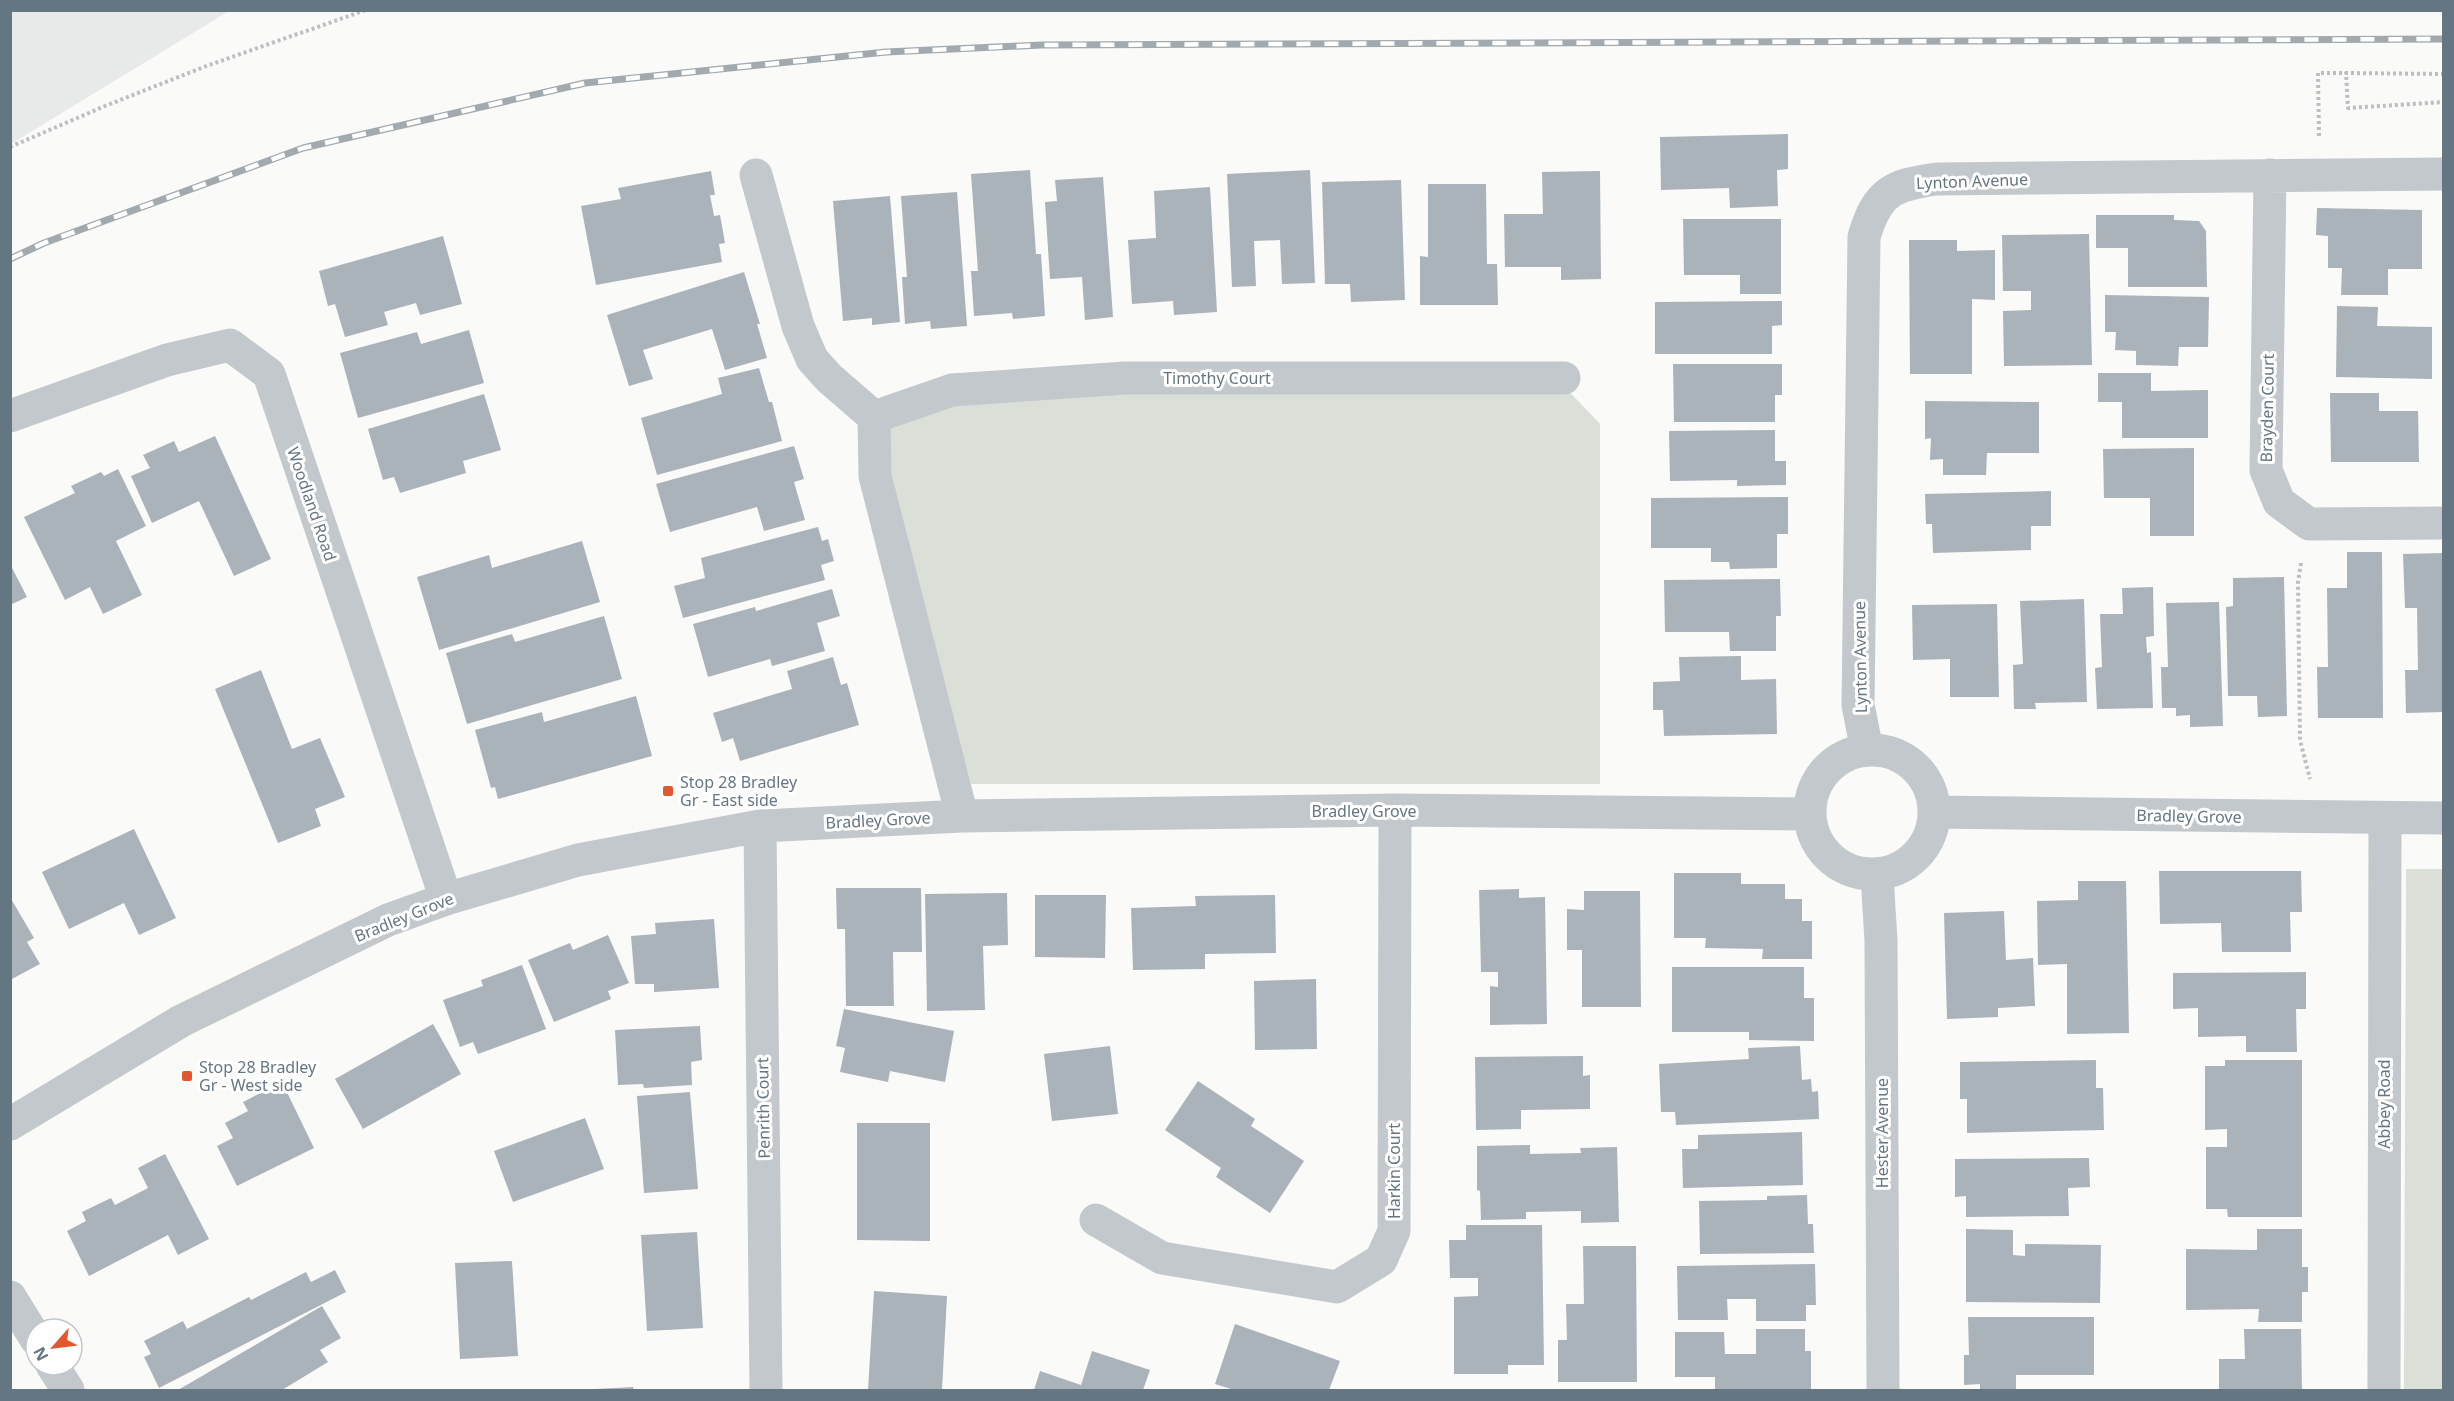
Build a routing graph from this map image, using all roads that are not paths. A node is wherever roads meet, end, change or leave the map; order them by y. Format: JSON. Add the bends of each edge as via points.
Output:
{"nodes":[{"id":1,"x":2444,"y":174,"type":"edge"},
{"id":2,"x":756,"y":175,"type":"dead end"},
{"id":3,"x":2270,"y":175,"type":"junction"},
{"id":4,"x":1564,"y":378,"type":"dead end"},
{"id":5,"x":10,"y":416,"type":"edge"},
{"id":6,"x":874,"y":417,"type":"junction"},
{"id":7,"x":2444,"y":523,"type":"edge"},
{"id":8,"x":1867,"y":750,"type":"junction"},
{"id":9,"x":1395,"y":810,"type":"junction"},
{"id":10,"x":1934,"y":812,"type":"junction"},
{"id":11,"x":1809,"y":814,"type":"junction"},
{"id":12,"x":962,"y":816,"type":"junction"},
{"id":13,"x":2385,"y":818,"type":"junction"},
{"id":14,"x":2444,"y":818,"type":"edge"},
{"id":15,"x":760,"y":826,"type":"junction"},
{"id":16,"x":1876,"y":875,"type":"junction"},
{"id":17,"x":446,"y":899,"type":"junction"},
{"id":18,"x":10,"y":1124,"type":"edge"},
{"id":19,"x":1096,"y":1220,"type":"dead end"},
{"id":20,"x":10,"y":1297,"type":"edge"},
{"id":21,"x":24,"y":1320,"type":"edge"},
{"id":22,"x":60,"y":1377,"type":"edge"},
{"id":23,"x":68,"y":1390,"type":"edge"},
{"id":24,"x":766,"y":1390,"type":"edge"},
{"id":25,"x":1883,"y":1390,"type":"edge"},
{"id":26,"x":2384,"y":1390,"type":"edge"}],
"edges":[{"from":1,"to":3,"type":"street","name":"Lynton Avenue"},
{"from":2,"to":6,"type":"street","via":[[798,326],[812,359]]},
{"from":3,"to":7,"type":"street","name":"Brayden Court","via":[[2266,470],[2279,502],[2309,524]]},
{"from":3,"to":8,"type":"street","name":"Lynton Avenue","via":[[1937,179],[1909,183],[1882,197],[1870,215],[1864,237],[1858,705]]},
{"from":4,"to":6,"type":"street","name":"Timothy Court","via":[[1125,378],[952,390]]},
{"from":5,"to":17,"type":"street","name":"Woodland Road","via":[[167,360],[230,345],[269,374]]},
{"from":6,"to":12,"type":"street","via":[[875,476]]},
{"from":8,"to":10,"type":"street","via":[[1887,752],[1908,762],[1927,783]]},
{"from":8,"to":11,"type":"street","via":[[1846,755],[1830,766],[1814,788]]},
{"from":9,"to":11,"type":"street","name":"Bradley Grove"},
{"from":9,"to":12,"type":"street","name":"Bradley Grove"},
{"from":9,"to":19,"type":"street","name":"Harkin Court","via":[[1394,1231],[1381,1260],[1337,1287],[1162,1258]]},
{"from":10,"to":13,"type":"street","name":"Bradley Grove"},
{"from":10,"to":16,"type":"street","via":[[1929,837],[1921,850],[1902,867]]},
{"from":11,"to":16,"type":"street","via":[[1817,842],[1833,861],[1852,872]]},
{"from":12,"to":15,"type":"street","name":"Bradley Grove"},
{"from":13,"to":14,"type":"street","name":"Bradley Grove"},
{"from":13,"to":26,"type":"street","name":"Abbey Road"},
{"from":15,"to":17,"type":"street","name":"Bradley Grove","via":[[578,860]]},
{"from":15,"to":24,"type":"street","name":"Penrith Court"},
{"from":16,"to":25,"type":"street","name":"Hester Avenue","via":[[1881,941]]},
{"from":17,"to":18,"type":"street","name":"Bradley Grove","via":[[387,920],[181,1021]]},
{"from":20,"to":21,"type":"street"},
{"from":22,"to":23,"type":"street"}]}
